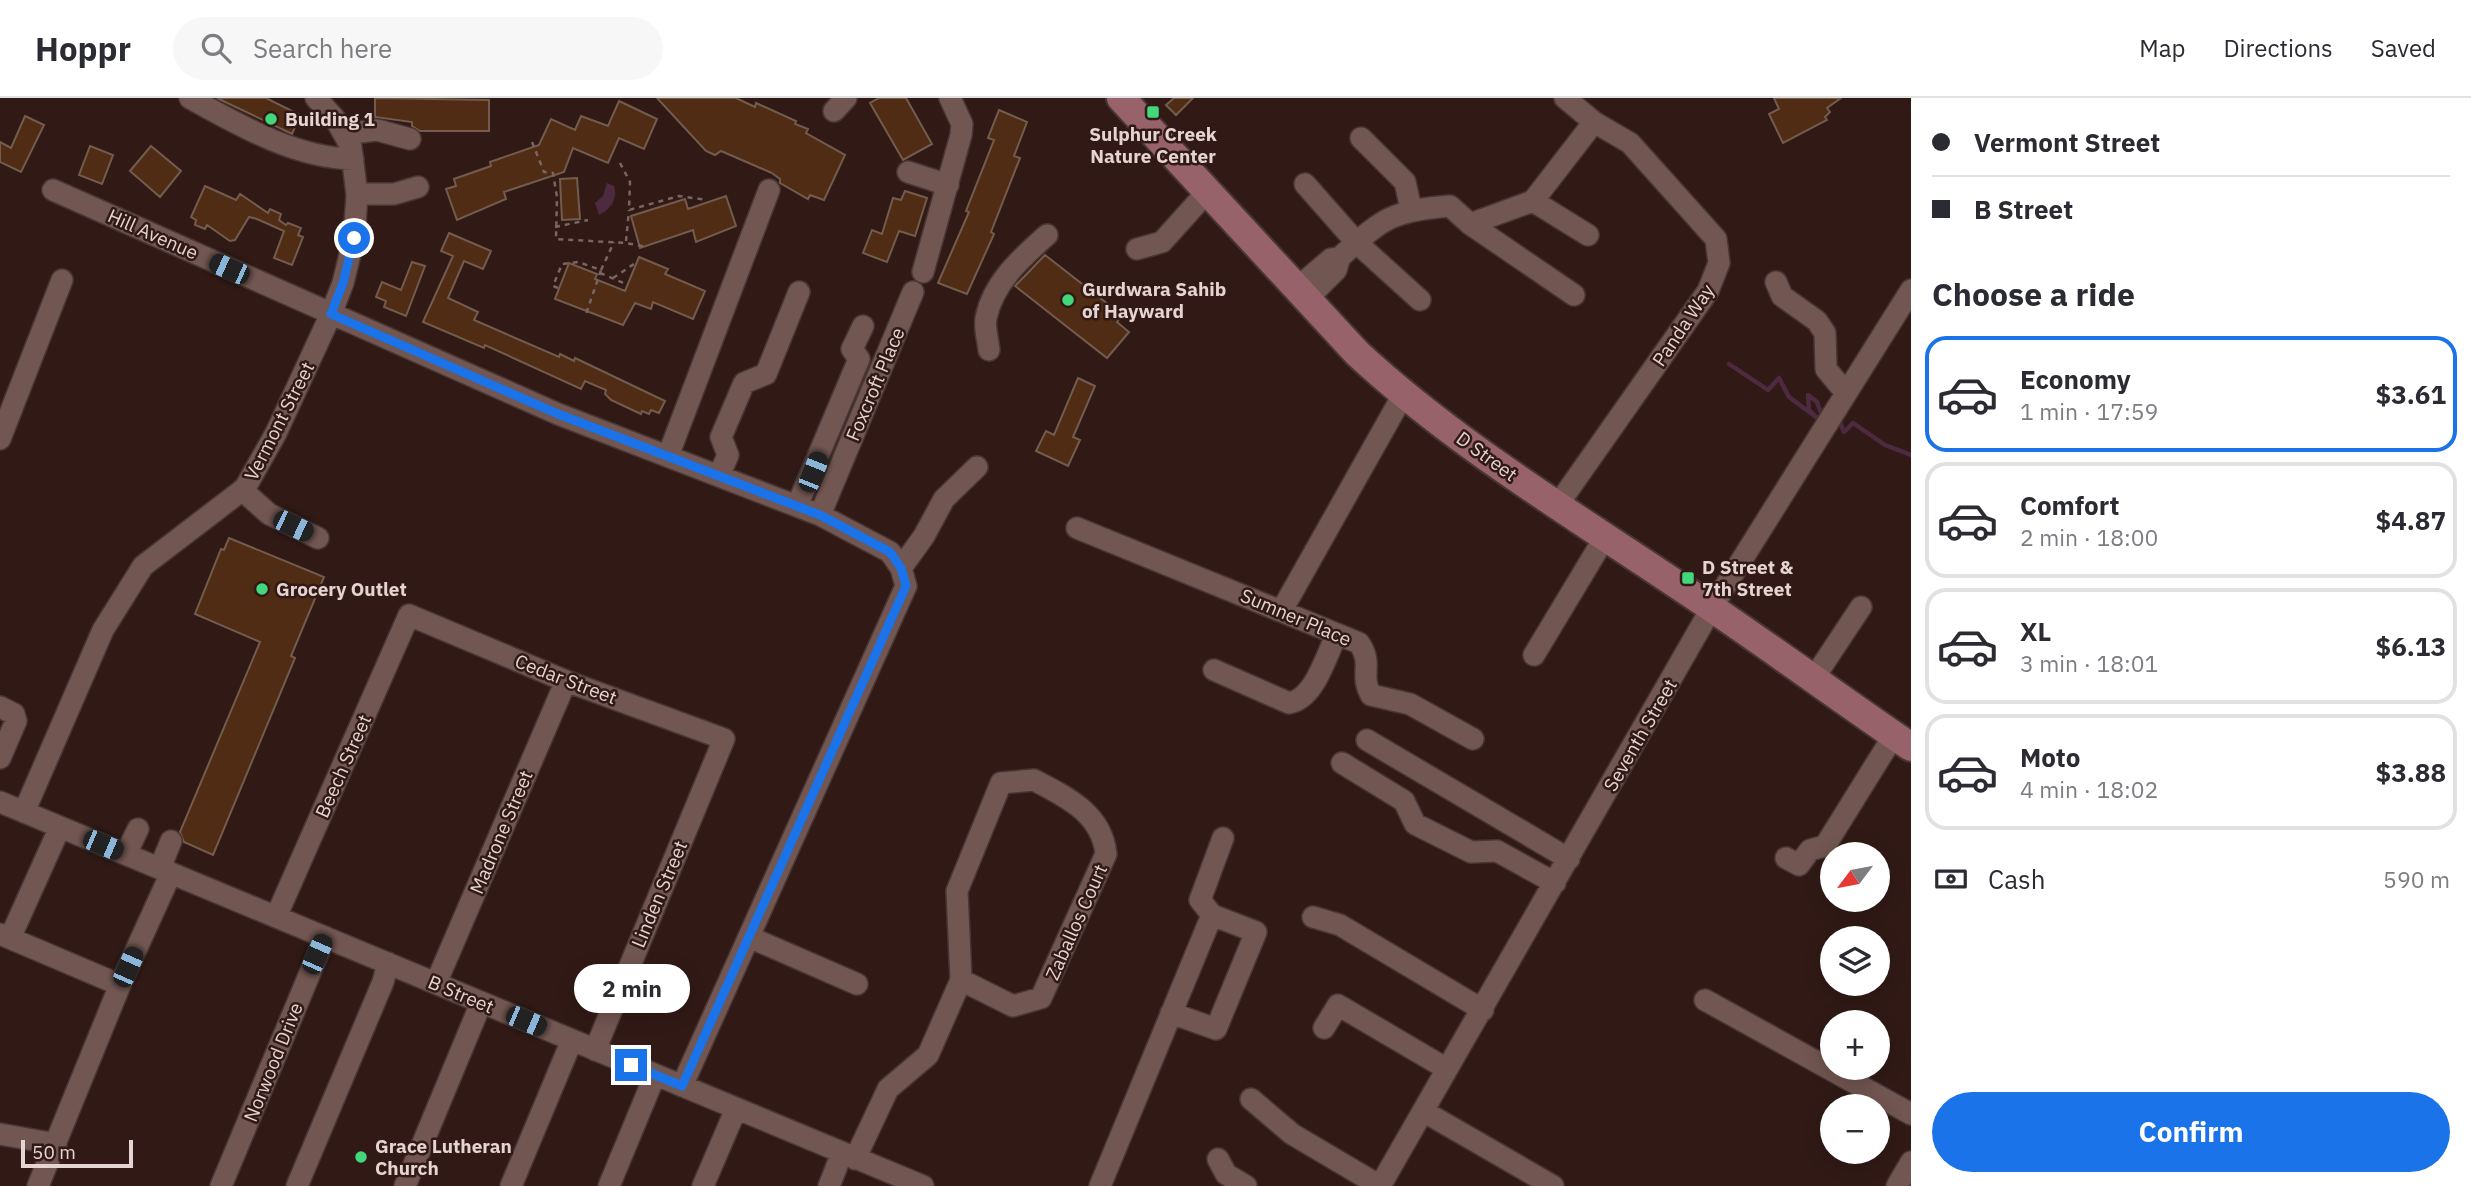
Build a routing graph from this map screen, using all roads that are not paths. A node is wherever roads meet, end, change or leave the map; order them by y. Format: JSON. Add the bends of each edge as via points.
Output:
{"nodes":[{"id":1,"x":190,"y":98,"type":"edge"},
{"id":2,"x":316,"y":98,"type":"edge"},
{"id":3,"x":950,"y":98,"type":"edge"},
{"id":4,"x":1565,"y":98,"type":"edge"},
{"id":5,"x":1126,"y":100,"type":"edge"},
{"id":6,"x":1594,"y":121,"type":"junction"},
{"id":7,"x":344,"y":134,"type":"junction"},
{"id":8,"x":1361,"y":138,"type":"dead end"},
{"id":9,"x":411,"y":139,"type":"dead end"},
{"id":10,"x":353,"y":159,"type":"junction"},
{"id":11,"x":908,"y":172,"type":"dead end"},
{"id":12,"x":1305,"y":184,"type":"dead end"},
{"id":13,"x":948,"y":185,"type":"junction"},
{"id":14,"x":410,"y":188,"type":"dead end"},
{"id":15,"x":356,"y":189,"type":"junction"},
{"id":16,"x":53,"y":190,"type":"dead end"},
{"id":17,"x":769,"y":190,"type":"dead end"},
{"id":18,"x":1207,"y":192,"type":"junction"},
{"id":19,"x":1533,"y":201,"type":"junction"},
{"id":20,"x":1411,"y":209,"type":"junction"},
{"id":21,"x":1470,"y":225,"type":"junction"},
{"id":22,"x":1046,"y":235,"type":"dead end"},
{"id":23,"x":1588,"y":235,"type":"dead end"},
{"id":24,"x":1357,"y":243,"type":"junction"},
{"id":25,"x":1137,"y":249,"type":"dead end"},
{"id":26,"x":923,"y":272,"type":"dead end"},
{"id":27,"x":62,"y":280,"type":"dead end"},
{"id":28,"x":1776,"y":282,"type":"dead end"},
{"id":29,"x":1911,"y":290,"type":"edge"},
{"id":30,"x":799,"y":292,"type":"dead end"},
{"id":31,"x":913,"y":292,"type":"dead end"},
{"id":32,"x":1302,"y":294,"type":"junction"},
{"id":33,"x":1574,"y":295,"type":"dead end"},
{"id":34,"x":1419,"y":300,"type":"dead end"},
{"id":35,"x":331,"y":314,"type":"junction"},
{"id":36,"x":863,"y":326,"type":"dead end"},
{"id":37,"x":989,"y":350,"type":"dead end"},
{"id":38,"x":1403,"y":395,"type":"junction"},
{"id":39,"x":1842,"y":399,"type":"junction"},
{"id":40,"x":0,"y":439,"type":"edge"},
{"id":41,"x":668,"y":456,"type":"junction"},
{"id":42,"x":977,"y":467,"type":"dead end"},
{"id":43,"x":719,"y":476,"type":"junction"},
{"id":44,"x":242,"y":490,"type":"junction"},
{"id":45,"x":797,"y":506,"type":"junction"},
{"id":46,"x":1557,"y":506,"type":"junction"},
{"id":47,"x":820,"y":515,"type":"junction"},
{"id":48,"x":1077,"y":528,"type":"dead end"},
{"id":49,"x":1605,"y":537,"type":"junction"},
{"id":50,"x":318,"y":538,"type":"dead end"},
{"id":51,"x":901,"y":568,"type":"junction"},
{"id":52,"x":1861,"y":607,"type":"dead end"},
{"id":53,"x":1711,"y":609,"type":"junction"},
{"id":54,"x":1282,"y":610,"type":"junction"},
{"id":55,"x":409,"y":615,"type":"joint"},
{"id":56,"x":1337,"y":634,"type":"junction"},
{"id":57,"x":1534,"y":655,"type":"dead end"},
{"id":58,"x":1214,"y":670,"type":"dead end"},
{"id":59,"x":1814,"y":678,"type":"junction"},
{"id":60,"x":566,"y":681,"type":"junction"},
{"id":61,"x":0,"y":708,"type":"edge"},
{"id":62,"x":724,"y":739,"type":"joint"},
{"id":63,"x":1367,"y":740,"type":"dead end"},
{"id":64,"x":1473,"y":740,"type":"dead end"},
{"id":65,"x":1902,"y":741,"type":"edge"},
{"id":66,"x":0,"y":758,"type":"edge"},
{"id":67,"x":1342,"y":763,"type":"dead end"},
{"id":68,"x":0,"y":802,"type":"edge"},
{"id":69,"x":24,"y":812,"type":"junction"},
{"id":70,"x":60,"y":827,"type":"junction"},
{"id":71,"x":138,"y":829,"type":"dead end"},
{"id":72,"x":1223,"y":838,"type":"dead end"},
{"id":73,"x":171,"y":841,"type":"dead end"},
{"id":74,"x":126,"y":855,"type":"junction"},
{"id":75,"x":1786,"y":858,"type":"dead end"},
{"id":76,"x":1569,"y":859,"type":"junction"},
{"id":77,"x":165,"y":871,"type":"junction"},
{"id":78,"x":1555,"y":883,"type":"junction"},
{"id":79,"x":1212,"y":915,"type":"junction"},
{"id":80,"x":276,"y":917,"type":"junction"},
{"id":81,"x":1313,"y":917,"type":"dead end"},
{"id":82,"x":5,"y":936,"type":"edge"},
{"id":83,"x":325,"y":937,"type":"junction"},
{"id":84,"x":749,"y":937,"type":"junction"},
{"id":85,"x":387,"y":964,"type":"junction"},
{"id":86,"x":961,"y":980,"type":"junction"},
{"id":87,"x":436,"y":984,"type":"junction"},
{"id":88,"x":857,"y":984,"type":"dead end"},
{"id":89,"x":120,"y":985,"type":"junction"},
{"id":90,"x":1705,"y":1000,"type":"dead end"},
{"id":91,"x":481,"y":1003,"type":"junction"},
{"id":92,"x":1483,"y":1010,"type":"junction"},
{"id":93,"x":1171,"y":1013,"type":"junction"},
{"id":94,"x":1324,"y":1028,"type":"dead end"},
{"id":95,"x":582,"y":1045,"type":"junction"},
{"id":96,"x":1447,"y":1069,"type":"junction"},
{"id":97,"x":655,"y":1075,"type":"junction"},
{"id":98,"x":682,"y":1086,"type":"junction"},
{"id":99,"x":1251,"y":1099,"type":"dead end"},
{"id":100,"x":736,"y":1109,"type":"junction"},
{"id":101,"x":1423,"y":1111,"type":"junction"},
{"id":102,"x":1911,"y":1114,"type":"edge"},
{"id":103,"x":0,"y":1134,"type":"edge"},
{"id":104,"x":56,"y":1144,"type":"junction"},
{"id":105,"x":849,"y":1156,"type":"junction"},
{"id":106,"x":1218,"y":1160,"type":"dead end"},
{"id":107,"x":1911,"y":1162,"type":"edge"},
{"id":108,"x":38,"y":1186,"type":"edge"},
{"id":109,"x":222,"y":1186,"type":"edge"},
{"id":110,"x":297,"y":1186,"type":"edge"},
{"id":111,"x":405,"y":1186,"type":"edge"},
{"id":112,"x":511,"y":1186,"type":"edge"},
{"id":113,"x":522,"y":1186,"type":"edge"},
{"id":114,"x":609,"y":1186,"type":"edge"},
{"id":115,"x":703,"y":1186,"type":"edge"},
{"id":116,"x":829,"y":1186,"type":"edge"},
{"id":117,"x":923,"y":1186,"type":"edge"},
{"id":118,"x":1100,"y":1186,"type":"edge"},
{"id":119,"x":1246,"y":1186,"type":"edge"},
{"id":120,"x":1380,"y":1186,"type":"edge"},
{"id":121,"x":1553,"y":1186,"type":"edge"},
{"id":122,"x":1897,"y":1186,"type":"edge"}],
"edges":[{"from":1,"to":10,"type":"street","via":[[293,148]]},
{"from":2,"to":7,"type":"street","name":"Vermont Street"},
{"from":3,"to":13,"type":"street","via":[[962,124]]},
{"from":4,"to":6,"type":"street","name":"Panda Way"},
{"from":5,"to":18,"type":"main road","name":"D Street"},
{"from":6,"to":19,"type":"street"},
{"from":6,"to":46,"type":"street","name":"Panda Way","via":[[1630,143],[1674,189],[1716,239],[1719,263],[1708,291]]},
{"from":7,"to":9,"type":"street","via":[[377,130]]},
{"from":7,"to":10,"type":"street","name":"Vermont Street"},
{"from":8,"to":20,"type":"street","via":[[1405,182]]},
{"from":10,"to":15,"type":"street","name":"Vermont Street"},
{"from":11,"to":13,"type":"street"},
{"from":12,"to":24,"type":"street"},
{"from":13,"to":26,"type":"street"},
{"from":14,"to":15,"type":"street"},
{"from":15,"to":35,"type":"street","name":"Vermont Street","via":[[354,238]]},
{"from":16,"to":35,"type":"street","name":"Hill Avenue"},
{"from":17,"to":41,"type":"street"},
{"from":18,"to":25,"type":"street","via":[[1162,242]]},
{"from":18,"to":32,"type":"main road","name":"D Street"},
{"from":19,"to":21,"type":"street"},
{"from":19,"to":23,"type":"street"},
{"from":20,"to":21,"type":"street","via":[[1450,206]]},
{"from":20,"to":24,"type":"street","via":[[1391,215]]},
{"from":21,"to":33,"type":"street"},
{"from":22,"to":37,"type":"street","via":[[1012,265],[992,302],[985,319]]},
{"from":24,"to":32,"type":"street","via":[[1339,258],[1336,270]]},
{"from":24,"to":34,"type":"street"},
{"from":27,"to":40,"type":"street"},
{"from":28,"to":39,"type":"street","via":[[1782,296],[1818,321],[1825,332],[1826,369]]},
{"from":29,"to":39,"type":"street","name":"Seventh Street"},
{"from":30,"to":43,"type":"street","via":[[766,374],[744,383],[720,437],[728,456]]},
{"from":31,"to":47,"type":"street","name":"Foxcroft Place"},
{"from":32,"to":38,"type":"main road","name":"D Street"},
{"from":35,"to":41,"type":"street","name":"Hill Avenue","via":[[558,414]]},
{"from":35,"to":44,"type":"street","name":"Vermont Street","via":[[276,433]]},
{"from":36,"to":45,"type":"street","via":[[852,349],[859,359]]},
{"from":38,"to":46,"type":"main road","name":"D Street"},
{"from":38,"to":54,"type":"street"},
{"from":39,"to":53,"type":"street","name":"Seventh Street"},
{"from":41,"to":43,"type":"street","name":"Hill Avenue"},
{"from":42,"to":51,"type":"street","via":[[944,499]]},
{"from":43,"to":45,"type":"street","name":"Hill Avenue"},
{"from":44,"to":50,"type":"street","via":[[269,514]]},
{"from":44,"to":69,"type":"street","name":"Vermont Street","via":[[143,566],[103,630]]},
{"from":45,"to":47,"type":"street","name":"Hill Avenue"},
{"from":46,"to":49,"type":"main road","name":"D Street"},
{"from":47,"to":51,"type":"street","name":"Hill Avenue","via":[[890,552]]},
{"from":48,"to":54,"type":"street","name":"Sumner Place"},
{"from":49,"to":53,"type":"main road","name":"D Street"},
{"from":49,"to":57,"type":"street"},
{"from":51,"to":84,"type":"street","via":[[906,586]]},
{"from":52,"to":59,"type":"street"},
{"from":53,"to":59,"type":"main road","name":"D Street"},
{"from":53,"to":76,"type":"street","name":"Seventh Street"},
{"from":54,"to":56,"type":"street","name":"Sumner Place"},
{"from":55,"to":60,"type":"street","name":"Cedar Street"},
{"from":55,"to":80,"type":"street","name":"Beech Street"},
{"from":56,"to":58,"type":"street","via":[[1307,694],[1295,702]]},
{"from":56,"to":64,"type":"street","name":"Sumner Place","via":[[1359,643],[1368,657],[1365,684],[1371,695],[1410,704]]},
{"from":59,"to":65,"type":"main road","name":"D Street"},
{"from":60,"to":62,"type":"street","name":"Cedar Street"},
{"from":60,"to":87,"type":"street","name":"Madrone Street"},
{"from":61,"to":66,"type":"street","via":[[14,714],[16,721]]},
{"from":62,"to":95,"type":"street","name":"Linden Street"},
{"from":63,"to":76,"type":"street"},
{"from":65,"to":75,"type":"street","via":[[1825,846],[1810,849],[1799,865]]},
{"from":67,"to":78,"type":"street","via":[[1404,801],[1415,824],[1471,852],[1497,851]]},
{"from":68,"to":69,"type":"street","name":"B Street"},
{"from":69,"to":70,"type":"street","name":"B Street"},
{"from":70,"to":74,"type":"street","name":"B Street"},
{"from":70,"to":82,"type":"street"},
{"from":71,"to":74,"type":"street"},
{"from":72,"to":79,"type":"street","via":[[1200,900]]},
{"from":73,"to":77,"type":"street"},
{"from":74,"to":77,"type":"street","name":"B Street"},
{"from":76,"to":78,"type":"street","name":"Seventh Street"},
{"from":77,"to":80,"type":"street","name":"B Street"},
{"from":77,"to":89,"type":"street"},
{"from":78,"to":92,"type":"street","name":"Seventh Street"},
{"from":79,"to":93,"type":"street"},
{"from":79,"to":93,"type":"street","via":[[1256,932],[1216,1029]]},
{"from":80,"to":83,"type":"street","name":"B Street"},
{"from":81,"to":92,"type":"street","via":[[1340,925]]},
{"from":82,"to":89,"type":"street"},
{"from":83,"to":85,"type":"street","name":"B Street"},
{"from":83,"to":109,"type":"street","name":"Norwood Drive"},
{"from":84,"to":88,"type":"street"},
{"from":84,"to":98,"type":"street"},
{"from":85,"to":87,"type":"street","name":"B Street"},
{"from":85,"to":110,"type":"street"},
{"from":86,"to":86,"type":"street","name":"Zaballos Court","via":[[957,891],[1001,783],[1034,780],[1075,801],[1104,835],[1106,854],[1041,998],[1013,1006]]},
{"from":86,"to":105,"type":"street","name":"Zaballos Court","via":[[928,1055],[888,1089]]},
{"from":87,"to":91,"type":"street","name":"B Street"},
{"from":89,"to":104,"type":"street"},
{"from":90,"to":102,"type":"street"},
{"from":91,"to":95,"type":"street","name":"B Street"},
{"from":91,"to":111,"type":"street"},
{"from":92,"to":96,"type":"street","name":"Seventh Street"},
{"from":93,"to":118,"type":"street"},
{"from":94,"to":96,"type":"street","via":[[1338,1005]]},
{"from":95,"to":97,"type":"street","name":"B Street"},
{"from":95,"to":112,"type":"street"},
{"from":95,"to":113,"type":"street"},
{"from":96,"to":101,"type":"street","name":"Seventh Street"},
{"from":97,"to":98,"type":"street","name":"B Street"},
{"from":97,"to":114,"type":"street"},
{"from":98,"to":100,"type":"street","name":"B Street"},
{"from":99,"to":120,"type":"street","via":[[1292,1134]]},
{"from":100,"to":105,"type":"street","name":"B Street"},
{"from":100,"to":115,"type":"street"},
{"from":101,"to":120,"type":"street","name":"Seventh Street"},
{"from":101,"to":121,"type":"street"},
{"from":103,"to":104,"type":"street"},
{"from":104,"to":108,"type":"street"},
{"from":105,"to":116,"type":"street","name":"Zaballos Court"},
{"from":105,"to":117,"type":"street","name":"B Street"},
{"from":106,"to":119,"type":"street","via":[[1226,1174]]},
{"from":107,"to":122,"type":"street"}]}
